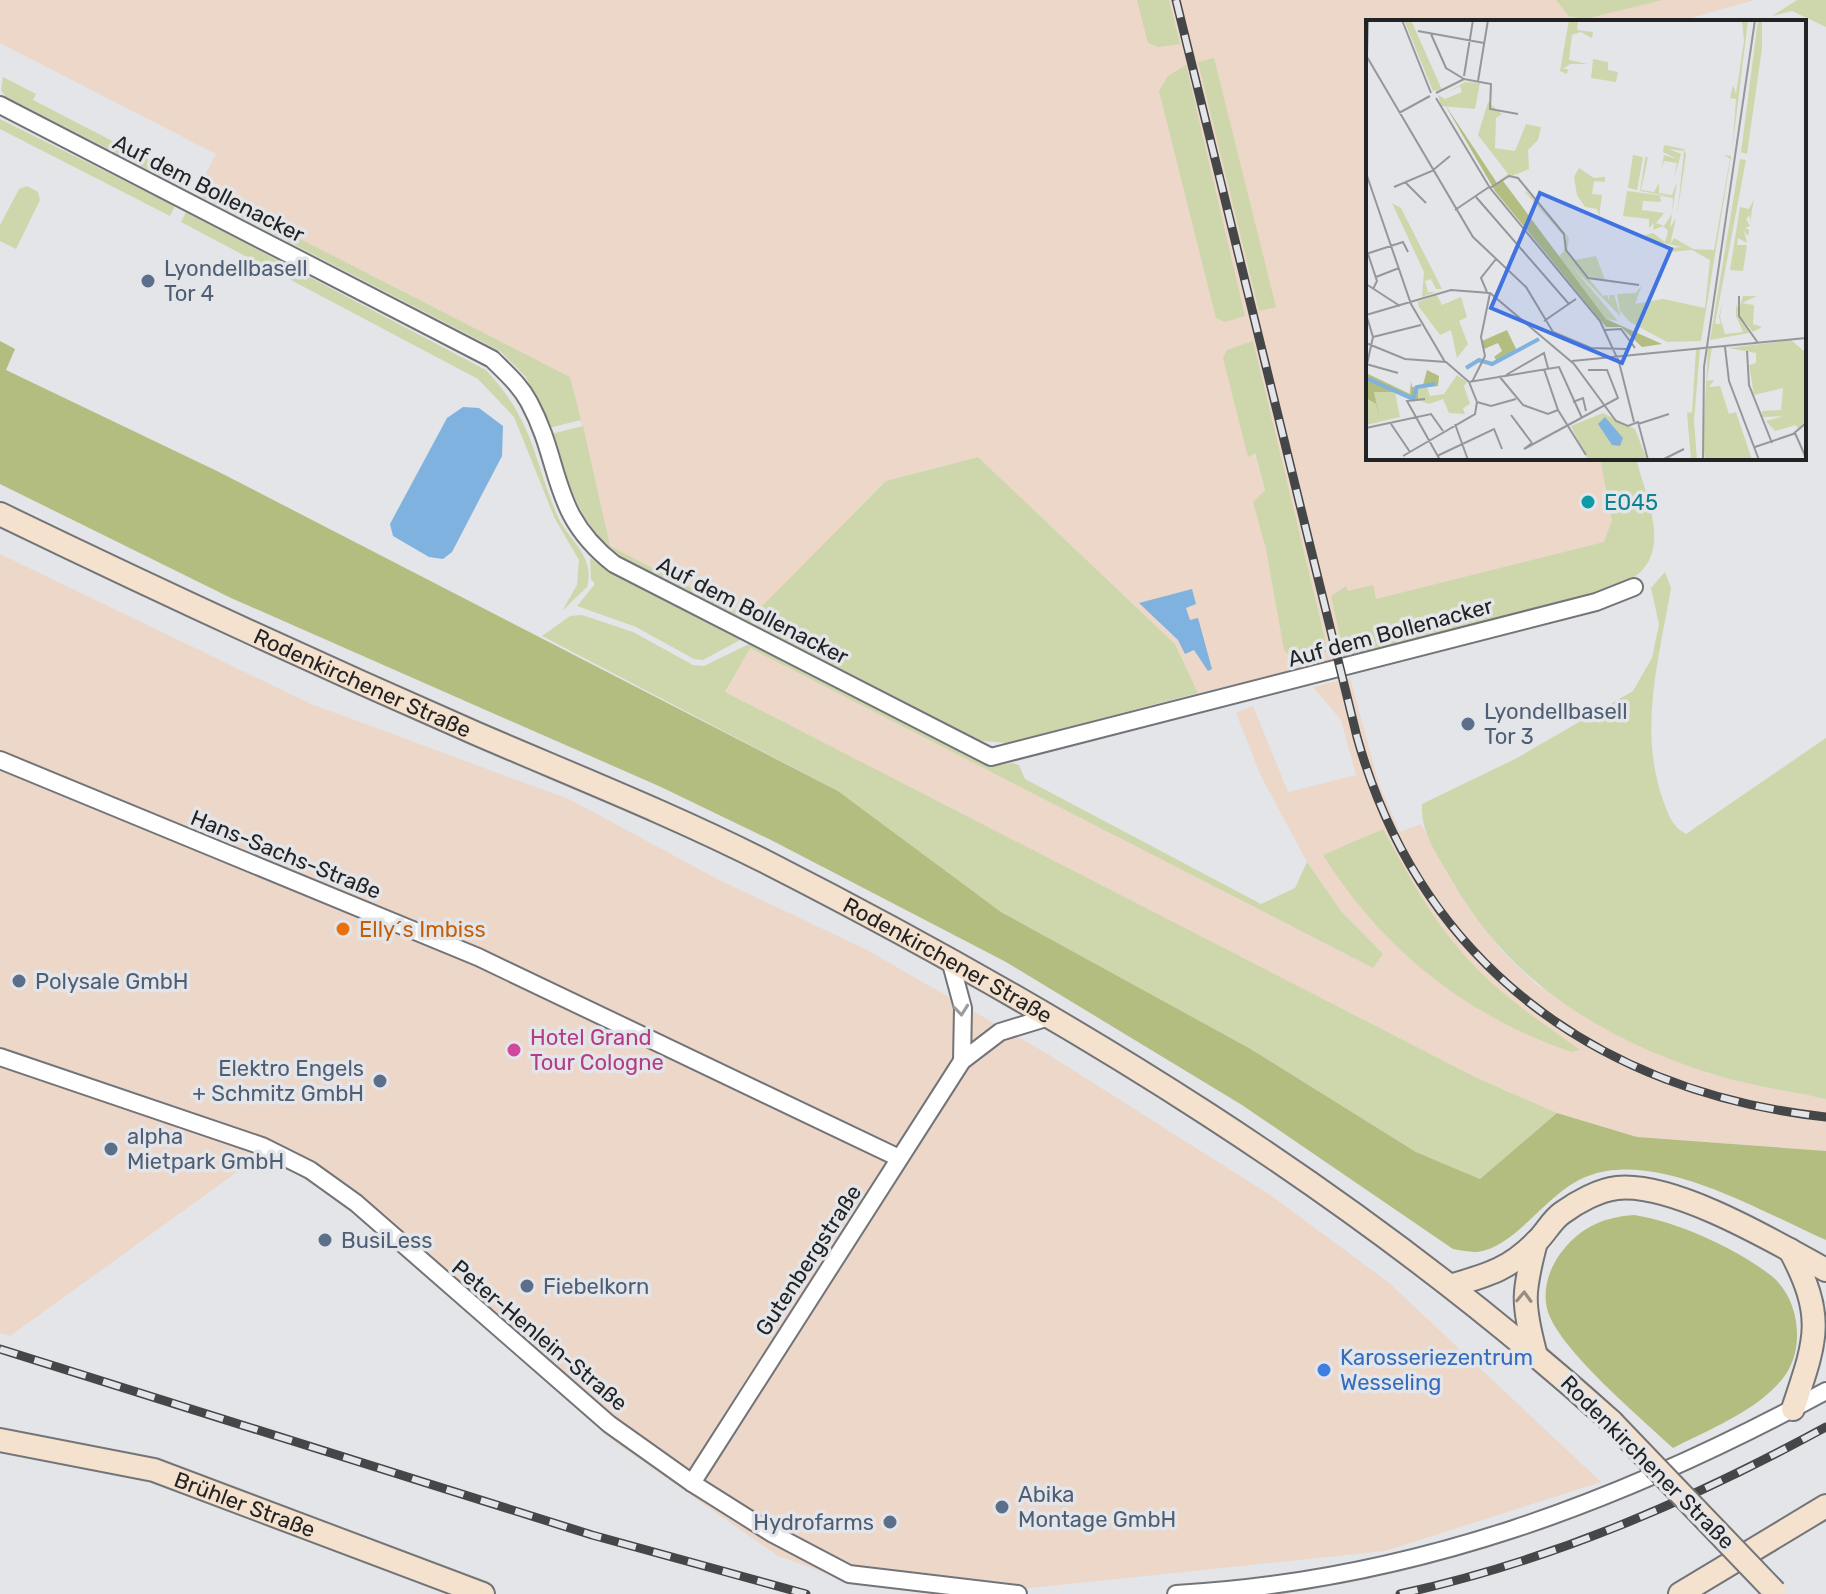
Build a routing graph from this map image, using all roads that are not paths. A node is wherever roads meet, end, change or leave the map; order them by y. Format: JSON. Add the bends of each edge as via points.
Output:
{"nodes":[{"id":1,"x":0,"y":105,"type":"edge"},
{"id":2,"x":0,"y":514,"type":"edge"},
{"id":3,"x":1634,"y":587,"type":"dead end"},
{"id":4,"x":0,"y":760,"type":"edge"},
{"id":5,"x":950,"y":960,"type":"junction"},
{"id":6,"x":1049,"y":1017,"type":"junction"},
{"id":7,"x":0,"y":1057,"type":"edge"},
{"id":8,"x":962,"y":1061,"type":"junction"},
{"id":9,"x":899,"y":1158,"type":"junction"},
{"id":10,"x":1536,"y":1242,"type":"junction"},
{"id":11,"x":1789,"y":1249,"type":"junction"},
{"id":12,"x":1826,"y":1270,"type":"edge"},
{"id":13,"x":1453,"y":1285,"type":"junction"},
{"id":14,"x":1535,"y":1352,"type":"junction"},
{"id":15,"x":1826,"y":1391,"type":"edge"},
{"id":16,"x":1793,"y":1409,"type":"junction"},
{"id":17,"x":0,"y":1440,"type":"edge"},
{"id":18,"x":692,"y":1483,"type":"junction"},
{"id":19,"x":1826,"y":1506,"type":"edge"},
{"id":20,"x":1776,"y":1593,"type":"edge"},
{"id":21,"x":483,"y":1594,"type":"edge"},
{"id":22,"x":1018,"y":1594,"type":"edge"},
{"id":23,"x":1176,"y":1594,"type":"edge"},
{"id":24,"x":1680,"y":1594,"type":"edge"}],
"edges":[{"from":1,"to":3,"type":"street","name":"Auf dem Bollenacker","via":[[492,359],[530,404],[572,522],[590,546],[614,564],[991,757],[1596,602]]},
{"from":2,"to":5,"type":"main road","name":"Rodenkirchener Straße","via":[[218,619],[762,860]]},
{"from":4,"to":9,"type":"street","name":"Hans-Sachs-Straße","via":[[478,957]]},
{"from":5,"to":6,"type":"main road","name":"Rodenkirchener Straße"},
{"from":5,"to":8,"type":"street","one_way":true,"via":[[963,1008]]},
{"from":6,"to":8,"type":"street","via":[[1000,1032]]},
{"from":6,"to":13,"type":"main road","name":"Rodenkirchener Straße","via":[[1229,1127]]},
{"from":7,"to":18,"type":"street","name":"Peter-Henlein-Straße","via":[[262,1146],[310,1170],[356,1203],[609,1424]]},
{"from":8,"to":9,"type":"street","name":"Gutenbergstraße"},
{"from":9,"to":18,"type":"street","name":"Gutenbergstraße"},
{"from":10,"to":11,"type":"main road","via":[[1560,1214],[1592,1195],[1643,1188],[1678,1197]]},
{"from":10,"to":13,"type":"main road","via":[[1498,1273]]},
{"from":14,"to":10,"type":"main road","one_way":true,"via":[[1524,1287]]},
{"from":11,"to":12,"type":"main road"},
{"from":11,"to":16,"type":"main road","via":[[1806,1280],[1816,1316],[1814,1345]]},
{"from":13,"to":14,"type":"main road","name":"Rodenkirchener Straße"},
{"from":14,"to":20,"type":"main road","name":"Rodenkirchener Straße","bridge":true,"via":[[1612,1422]]},
{"from":15,"to":16,"type":"street"},
{"from":16,"to":23,"type":"street","via":[[1592,1504],[1478,1542],[1375,1570]]},
{"from":17,"to":21,"type":"main road","name":"Brühler Straße","via":[[154,1470]]},
{"from":18,"to":22,"type":"street","name":"Peter-Henlein-Straße","via":[[849,1574]]},
{"from":19,"to":24,"type":"main road"}]}
